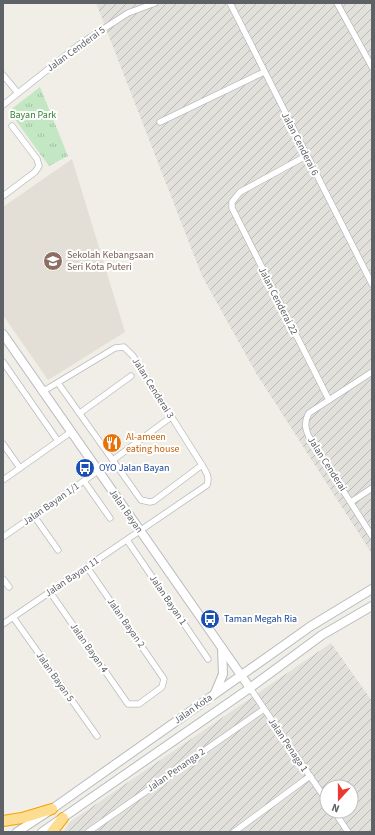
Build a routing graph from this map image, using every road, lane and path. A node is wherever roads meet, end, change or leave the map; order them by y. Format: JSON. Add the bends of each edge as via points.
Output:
{"nodes":[{"id":1,"x":155,"y":3,"type":"edge"},
{"id":2,"x":230,"y":3,"type":"edge"},
{"id":3,"x":337,"y":3,"type":"edge"},
{"id":4,"x":372,"y":67,"type":"edge"},
{"id":5,"x":264,"y":72,"type":"junction"},
{"id":6,"x":3,"y":75,"type":"edge"},
{"id":7,"x":18,"y":93,"type":"junction"},
{"id":8,"x":3,"y":105,"type":"edge"},
{"id":9,"x":160,"y":122,"type":"dead end"},
{"id":10,"x":12,"y":126,"type":"dead end"},
{"id":11,"x":306,"y":156,"type":"junction"},
{"id":12,"x":3,"y":196,"type":"edge"},
{"id":13,"x":372,"y":284,"type":"edge"},
{"id":14,"x":3,"y":334,"type":"edge"},
{"id":15,"x":3,"y":362,"type":"edge"},
{"id":16,"x":372,"y":372,"type":"edge"},
{"id":17,"x":131,"y":376,"type":"dead end"},
{"id":18,"x":58,"y":383,"type":"junction"},
{"id":19,"x":42,"y":392,"type":"junction"},
{"id":20,"x":329,"y":400,"type":"junction"},
{"id":21,"x":80,"y":413,"type":"junction"},
{"id":22,"x":171,"y":418,"type":"junction"},
{"id":23,"x":71,"y":432,"type":"junction"},
{"id":24,"x":58,"y":441,"type":"junction"},
{"id":25,"x":3,"y":444,"type":"edge"},
{"id":26,"x":113,"y":460,"type":"junction"},
{"id":27,"x":202,"y":465,"type":"junction"},
{"id":28,"x":20,"y":468,"type":"junction"},
{"id":29,"x":98,"y":471,"type":"junction"},
{"id":30,"x":3,"y":480,"type":"edge"},
{"id":31,"x":84,"y":481,"type":"junction"},
{"id":32,"x":372,"y":488,"type":"edge"},
{"id":33,"x":351,"y":502,"type":"junction"},
{"id":34,"x":34,"y":516,"type":"junction"},
{"id":35,"x":110,"y":518,"type":"dead end"},
{"id":36,"x":140,"y":530,"type":"junction"},
{"id":37,"x":372,"y":536,"type":"edge"},
{"id":38,"x":3,"y":538,"type":"edge"},
{"id":39,"x":127,"y":540,"type":"junction"},
{"id":40,"x":58,"y":550,"type":"dead end"},
{"id":41,"x":87,"y":567,"type":"junction"},
{"id":42,"x":3,"y":578,"type":"edge"},
{"id":43,"x":9,"y":587,"type":"dead end"},
{"id":44,"x":372,"y":589,"type":"edge"},
{"id":45,"x":50,"y":592,"type":"junction"},
{"id":46,"x":372,"y":606,"type":"edge"},
{"id":47,"x":13,"y":617,"type":"junction"},
{"id":48,"x":3,"y":624,"type":"edge"},
{"id":49,"x":222,"y":647,"type":"junction"},
{"id":50,"x":208,"y":659,"type":"dead end"},
{"id":51,"x":241,"y":675,"type":"junction"},
{"id":52,"x":250,"y":688,"type":"junction"},
{"id":53,"x":213,"y":695,"type":"junction"},
{"id":54,"x":128,"y":704,"type":"joint"},
{"id":55,"x":264,"y":709,"type":"junction"},
{"id":56,"x":97,"y":736,"type":"dead end"},
{"id":57,"x":310,"y":776,"type":"junction"},
{"id":58,"x":319,"y":789,"type":"edge"},
{"id":59,"x":52,"y":809,"type":"junction"},
{"id":60,"x":63,"y":818,"type":"junction"},
{"id":61,"x":339,"y":819,"type":"edge"},
{"id":62,"x":3,"y":821,"type":"edge"},
{"id":63,"x":17,"y":832,"type":"edge"},
{"id":64,"x":42,"y":832,"type":"edge"},
{"id":65,"x":52,"y":832,"type":"edge"},
{"id":66,"x":88,"y":832,"type":"edge"},
{"id":67,"x":234,"y":832,"type":"edge"},
{"id":68,"x":348,"y":832,"type":"edge"}],
"edges":[{"from":1,"to":7,"type":"street","name":"Jalan Cenderai 5","via":[[128,12],[80,44]]},
{"from":2,"to":5,"type":"street","name":"Jalan Cenderai 6"},
{"from":3,"to":4,"type":"street"},
{"from":5,"to":9,"type":"street"},
{"from":5,"to":11,"type":"street","name":"Jalan Cenderai 6"},
{"from":6,"to":7,"type":"street"},
{"from":7,"to":8,"type":"street","name":"Jalan Cenderai 5"},
{"from":10,"to":12,"type":"street","via":[[37,159],[39,166],[35,172]]},
{"from":11,"to":13,"type":"street","name":"Jalan Cenderai 6"},
{"from":11,"to":20,"type":"street","name":"Jalan Cenderai 22","via":[[240,192],[232,202],[234,215]]},
{"from":14,"to":19,"type":"main road","name":"Jalan Bayan"},
{"from":15,"to":24,"type":"street"},
{"from":16,"to":20,"type":"street","name":"Jalan Cenderai"},
{"from":17,"to":21,"type":"street"},
{"from":18,"to":19,"type":"street"},
{"from":18,"to":21,"type":"street"},
{"from":18,"to":22,"type":"street","name":"Jalan Cenderai 3","via":[[115,348],[124,347],[133,356]]},
{"from":19,"to":23,"type":"main road","name":"Jalan Bayan"},
{"from":20,"to":33,"type":"street","name":"Jalan Cenderai","via":[[309,413],[305,420],[305,428]]},
{"from":21,"to":26,"type":"street"},
{"from":22,"to":26,"type":"street"},
{"from":22,"to":27,"type":"street","name":"Jalan Cenderai 3"},
{"from":23,"to":24,"type":"street"},
{"from":23,"to":29,"type":"main road","name":"Jalan Bayan"},
{"from":24,"to":28,"type":"street"},
{"from":25,"to":28,"type":"street"},
{"from":26,"to":27,"type":"street","via":[[144,501],[154,501]]},
{"from":27,"to":36,"type":"street","name":"Jalan Cenderai 3","via":[[209,477],[207,485]]},
{"from":28,"to":30,"type":"street"},
{"from":29,"to":31,"type":"street","name":"Jalan Bayan 1/1"},
{"from":29,"to":36,"type":"main road","name":"Jalan Bayan"},
{"from":31,"to":34,"type":"street","name":"Jalan Bayan 1/1"},
{"from":31,"to":35,"type":"street"},
{"from":32,"to":33,"type":"street"},
{"from":33,"to":37,"type":"street","name":"Jalan Cenderai"},
{"from":34,"to":38,"type":"street","name":"Jalan Bayan 1/1"},
{"from":34,"to":40,"type":"street"},
{"from":36,"to":39,"type":"street","name":"Jalan Bayan 11"},
{"from":36,"to":49,"type":"main road","name":"Jalan Bayan"},
{"from":39,"to":41,"type":"street","name":"Jalan Bayan 11"},
{"from":39,"to":50,"type":"street","name":"Jalan Bayan 1"},
{"from":41,"to":45,"type":"street","name":"Jalan Bayan 11"},
{"from":41,"to":54,"type":"street","name":"Jalan Bayan 2","via":[[164,679],[162,687],[139,704]]},
{"from":42,"to":43,"type":"street"},
{"from":44,"to":51,"type":"main road","name":"Jalan Kota","via":[[311,626]]},
{"from":45,"to":47,"type":"street","name":"Jalan Bayan 11"},
{"from":45,"to":54,"type":"street","name":"Jalan Bayan 4"},
{"from":46,"to":52,"type":"main road","name":"Jalan Kota","via":[[322,635]]},
{"from":47,"to":48,"type":"street","name":"Jalan Bayan 11"},
{"from":47,"to":56,"type":"street","name":"Jalan Bayan 5"},
{"from":49,"to":51,"type":"main road","name":"Jalan Bayan"},
{"from":49,"to":53,"type":"main road","via":[[223,674]]},
{"from":51,"to":52,"type":"main road","name":"Jalan Bayan"},
{"from":51,"to":53,"type":"main road","name":"Jalan Kota"},
{"from":52,"to":55,"type":"street","name":"Jalan Penaga 1"},
{"from":52,"to":60,"type":"main road","name":"Jalan Kota"},
{"from":53,"to":59,"type":"main road","name":"Jalan Kota"},
{"from":55,"to":57,"type":"street","name":"Jalan Penaga 1"},
{"from":55,"to":66,"type":"street","name":"Jalan Penanga 2"},
{"from":57,"to":58,"type":"street","name":"Jalan Penaga 1"},
{"from":57,"to":67,"type":"street"},
{"from":59,"to":62,"type":"highway"},
{"from":59,"to":63,"type":"main road","name":"Jalan Kota"},
{"from":60,"to":64,"type":"main road","name":"Jalan Kota"},
{"from":60,"to":65,"type":"highway"},
{"from":61,"to":68,"type":"street"}]}
